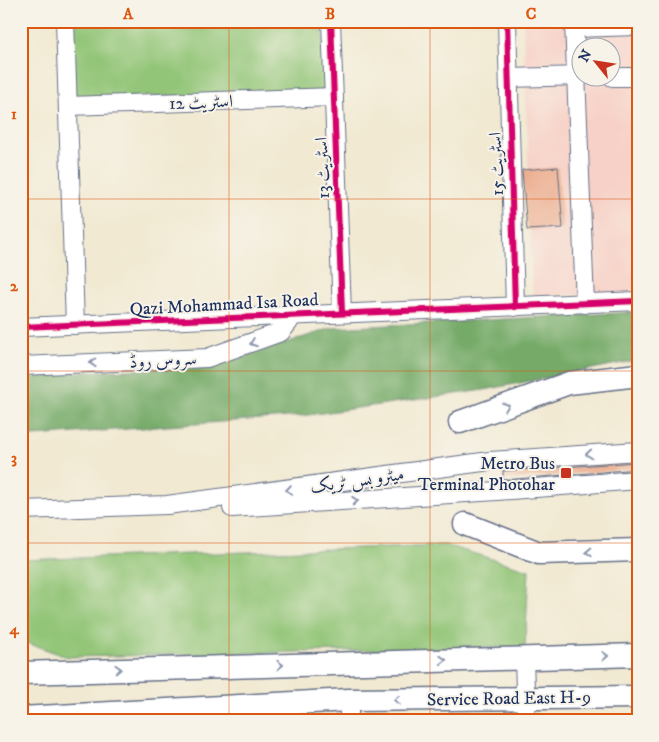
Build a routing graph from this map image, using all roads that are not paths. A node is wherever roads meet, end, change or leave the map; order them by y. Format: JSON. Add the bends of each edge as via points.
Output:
{"nodes":[{"id":1,"x":65,"y":21,"type":"edge"},
{"id":2,"x":332,"y":21,"type":"edge"},
{"id":3,"x":507,"y":21,"type":"edge"},
{"id":4,"x":574,"y":25,"type":"edge"},
{"id":5,"x":638,"y":26,"type":"edge"},
{"id":6,"x":575,"y":38,"type":"edge"},
{"id":7,"x":572,"y":76,"type":"edge"},
{"id":8,"x":622,"y":77,"type":"edge"},
{"id":9,"x":638,"y":77,"type":"edge"},
{"id":10,"x":509,"y":78,"type":"junction"},
{"id":11,"x":579,"y":88,"type":"edge"},
{"id":12,"x":334,"y":97,"type":"junction"},
{"id":13,"x":68,"y":106,"type":"junction"},
{"id":14,"x":638,"y":301,"type":"edge"},
{"id":15,"x":585,"y":304,"type":"junction"},
{"id":16,"x":515,"y":307,"type":"junction"},
{"id":17,"x":342,"y":313,"type":"junction"},
{"id":18,"x":289,"y":316,"type":"junction"},
{"id":19,"x":75,"y":325,"type":"junction"},
{"id":20,"x":21,"y":327,"type":"edge"},
{"id":21,"x":21,"y":366,"type":"edge"},
{"id":22,"x":638,"y":375,"type":"edge"},
{"id":23,"x":460,"y":422,"type":"dead end"},
{"id":24,"x":638,"y":451,"type":"edge"},
{"id":25,"x":638,"y":480,"type":"edge"},
{"id":26,"x":166,"y":505,"type":"junction"},
{"id":27,"x":21,"y":510,"type":"edge"},
{"id":28,"x":464,"y":524,"type":"dead end"},
{"id":29,"x":638,"y":550,"type":"edge"},
{"id":30,"x":638,"y":655,"type":"edge"},
{"id":31,"x":21,"y":656,"type":"edge"},
{"id":32,"x":524,"y":658,"type":"junction"},
{"id":33,"x":69,"y":670,"type":"junction"},
{"id":34,"x":21,"y":672,"type":"edge"},
{"id":35,"x":638,"y":697,"type":"edge"},
{"id":36,"x":525,"y":698,"type":"junction"},
{"id":37,"x":349,"y":711,"type":"edge"},
{"id":38,"x":111,"y":717,"type":"edge"},
{"id":39,"x":21,"y":718,"type":"edge"},
{"id":40,"x":526,"y":721,"type":"edge"}],
"edges":[{"from":1,"to":13,"type":"street"},
{"from":2,"to":12,"type":"street","name":"اسٹریٹ 13"},
{"from":3,"to":10,"type":"street","name":"اسٹریٹ 15"},
{"from":4,"to":5,"type":"street"},
{"from":4,"to":6,"type":"street"},
{"from":7,"to":10,"type":"street"},
{"from":8,"to":9,"type":"street"},
{"from":10,"to":16,"type":"street","name":"اسٹریٹ 15"},
{"from":11,"to":15,"type":"street"},
{"from":12,"to":13,"type":"street","name":"اسٹریٹ 12"},
{"from":12,"to":17,"type":"street","name":"اسٹریٹ 13"},
{"from":13,"to":19,"type":"street"},
{"from":14,"to":15,"type":"street","name":"Qazi Mohammad Isa Road"},
{"from":15,"to":16,"type":"street","name":"Qazi Mohammad Isa Road"},
{"from":16,"to":17,"type":"street","name":"Qazi Mohammad Isa Road"},
{"from":17,"to":18,"type":"street","name":"Qazi Mohammad Isa Road"},
{"from":18,"to":19,"type":"street","name":"Qazi Mohammad Isa Road"},
{"from":18,"to":21,"type":"street","name":"سروس روڈ","one_way":true,"via":[[289,322],[281,332],[207,358]]},
{"from":19,"to":20,"type":"street","name":"Qazi Mohammad Isa Road"},
{"from":23,"to":22,"type":"main road","one_way":true,"via":[[569,383]]},
{"from":24,"to":26,"type":"street","name":"میٹرو بس ٹریک","one_way":true,"via":[[490,461]]},
{"from":26,"to":25,"type":"street","name":"میٹرو بس ٹریک","one_way":true,"via":[[206,510]]},
{"from":26,"to":27,"type":"street","name":"میٹرو بس ٹریک"},
{"from":29,"to":28,"type":"main road","one_way":true,"via":[[539,553]]},
{"from":32,"to":30,"type":"main road","one_way":true},
{"from":31,"to":33,"type":"main road","via":[[41,665]]},
{"from":33,"to":32,"type":"main road","one_way":true},
{"from":32,"to":36,"type":"street"},
{"from":33,"to":34,"type":"main road"},
{"from":35,"to":36,"type":"main road","name":"Service Road East H-9"},
{"from":36,"to":37,"type":"main road","name":"Service Road East H-9","one_way":true},
{"from":36,"to":40,"type":"street"},
{"from":37,"to":38,"type":"main road","name":"Service Road East H-9"},
{"from":38,"to":39,"type":"main road","name":"Service Road East H-9"}]}
